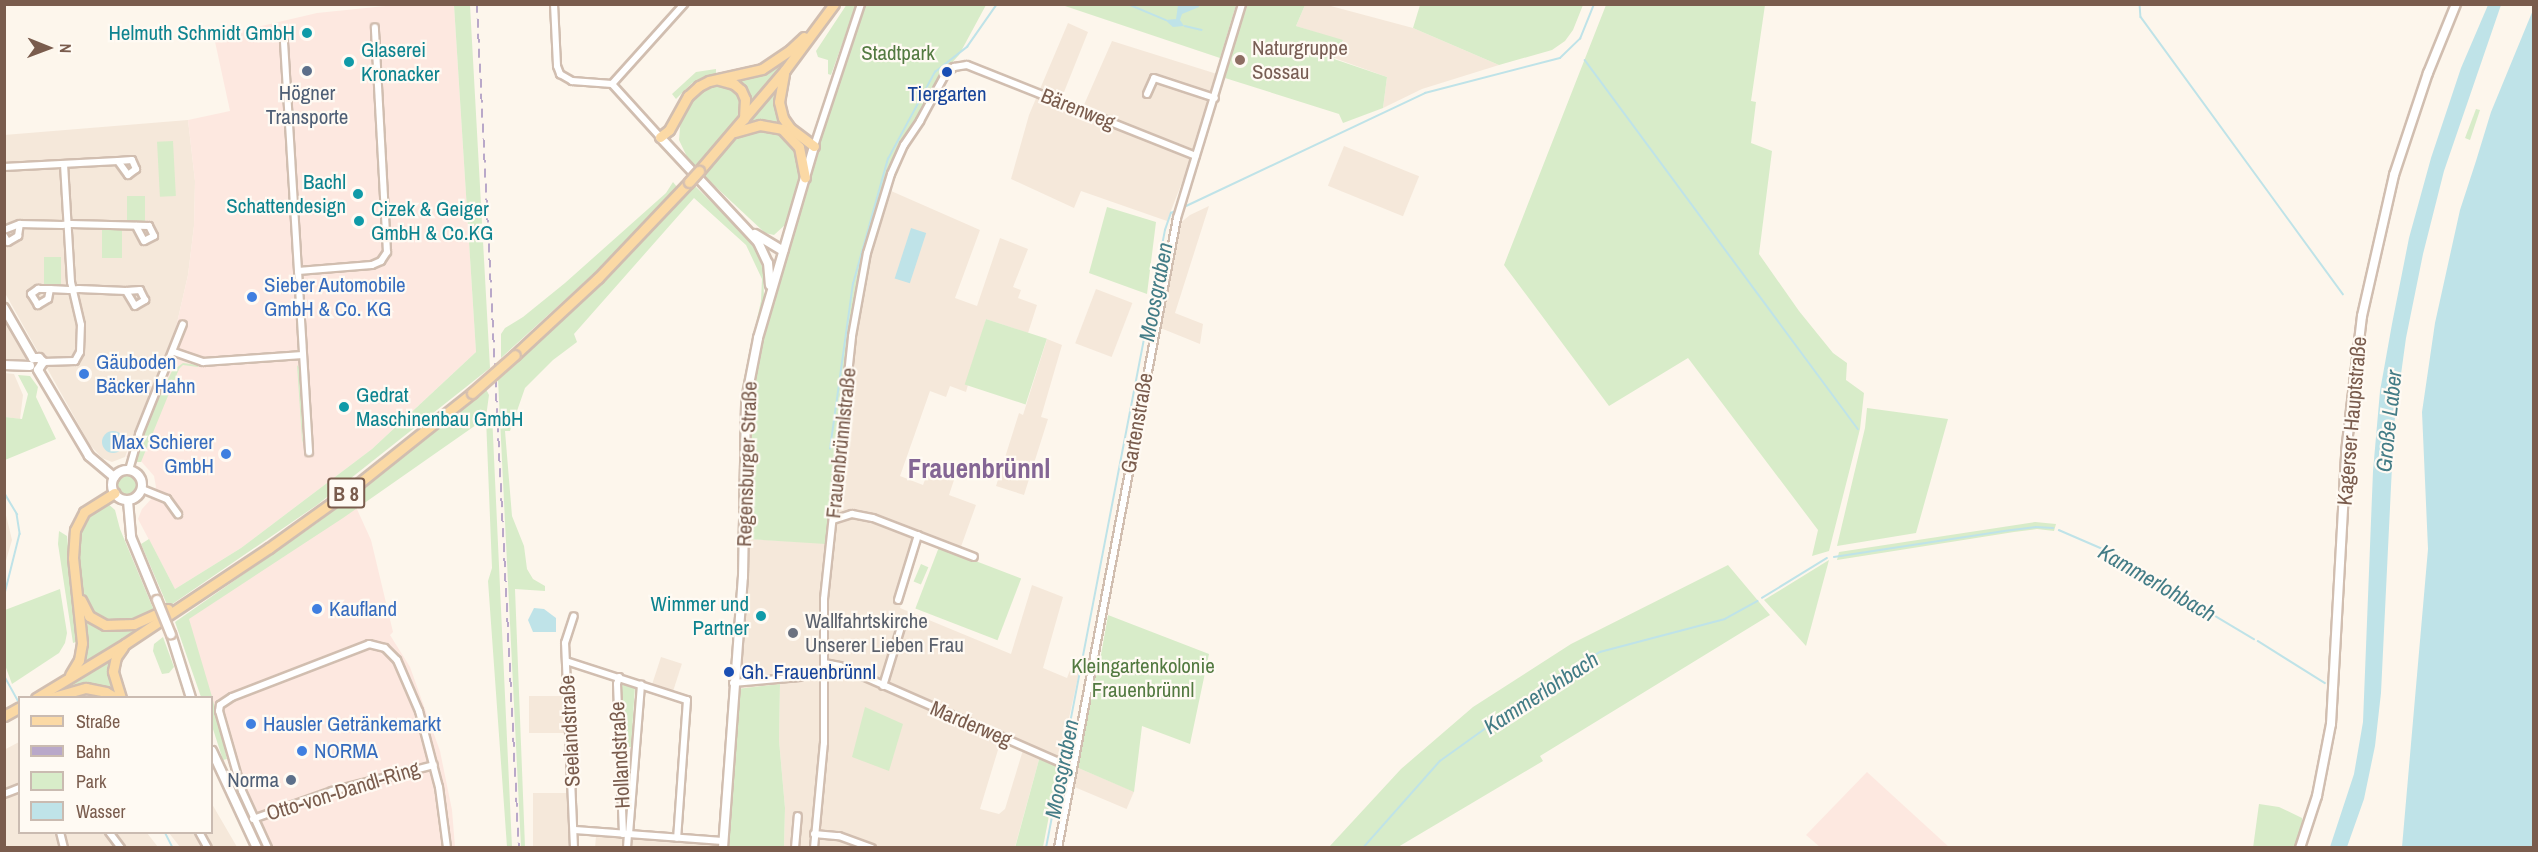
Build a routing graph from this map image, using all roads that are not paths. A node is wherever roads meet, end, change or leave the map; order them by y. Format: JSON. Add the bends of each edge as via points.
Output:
{"nodes":[{"id":1,"x":554,"y":4,"type":"edge"},
{"id":2,"x":684,"y":4,"type":"edge"},
{"id":3,"x":834,"y":4,"type":"edge"},
{"id":4,"x":861,"y":4,"type":"edge"},
{"id":5,"x":1242,"y":4,"type":"edge"},
{"id":6,"x":2456,"y":4,"type":"edge"},
{"id":7,"x":825,"y":16,"type":"junction"},
{"id":8,"x":375,"y":27,"type":"dead end"},
{"id":9,"x":284,"y":42,"type":"dead end"},
{"id":10,"x":960,"y":66,"type":"joint"},
{"id":11,"x":784,"y":70,"type":"junction"},
{"id":12,"x":714,"y":80,"type":"junction"},
{"id":13,"x":612,"y":84,"type":"junction"},
{"id":14,"x":1147,"y":94,"type":"dead end"},
{"id":15,"x":1215,"y":98,"type":"junction"},
{"id":16,"x":744,"y":119,"type":"junction"},
{"id":17,"x":733,"y":133,"type":"junction"},
{"id":18,"x":660,"y":137,"type":"junction"},
{"id":19,"x":814,"y":146,"type":"junction"},
{"id":20,"x":799,"y":147,"type":"junction"},
{"id":21,"x":1196,"y":156,"type":"junction"},
{"id":22,"x":118,"y":161,"type":"dead end"},
{"id":23,"x":64,"y":164,"type":"junction"},
{"id":24,"x":4,"y":167,"type":"edge"},
{"id":25,"x":805,"y":177,"type":"junction"},
{"id":26,"x":20,"y":224,"type":"junction"},
{"id":27,"x":67,"y":225,"type":"junction"},
{"id":28,"x":136,"y":226,"type":"dead end"},
{"id":29,"x":4,"y":230,"type":"edge"},
{"id":30,"x":749,"y":231,"type":"junction"},
{"id":31,"x":4,"y":236,"type":"edge"},
{"id":32,"x":783,"y":251,"type":"junction"},
{"id":33,"x":764,"y":252,"type":"junction"},
{"id":34,"x":298,"y":271,"type":"junction"},
{"id":35,"x":50,"y":289,"type":"dead end"},
{"id":36,"x":74,"y":289,"type":"junction"},
{"id":37,"x":126,"y":291,"type":"dead end"},
{"id":38,"x":770,"y":295,"type":"junction"},
{"id":39,"x":4,"y":308,"type":"edge"},
{"id":40,"x":183,"y":324,"type":"dead end"},
{"id":41,"x":174,"y":352,"type":"junction"},
{"id":42,"x":303,"y":355,"type":"junction"},
{"id":43,"x":36,"y":364,"type":"junction"},
{"id":44,"x":4,"y":365,"type":"edge"},
{"id":45,"x":309,"y":452,"type":"dead end"},
{"id":46,"x":129,"y":470,"type":"junction"},
{"id":47,"x":114,"y":477,"type":"junction"},
{"id":48,"x":142,"y":489,"type":"junction"},
{"id":49,"x":114,"y":493,"type":"junction"},
{"id":50,"x":128,"y":501,"type":"junction"},
{"id":51,"x":178,"y":514,"type":"dead end"},
{"id":52,"x":833,"y":520,"type":"junction"},
{"id":53,"x":918,"y":535,"type":"junction"},
{"id":54,"x":974,"y":557,"type":"dead end"},
{"id":55,"x":214,"y":585,"type":"junction"},
{"id":56,"x":77,"y":589,"type":"junction"},
{"id":57,"x":898,"y":600,"type":"dead end"},
{"id":58,"x":574,"y":616,"type":"dead end"},
{"id":59,"x":901,"y":627,"type":"dead end"},
{"id":60,"x":125,"y":644,"type":"junction"},
{"id":61,"x":566,"y":661,"type":"junction"},
{"id":62,"x":824,"y":663,"type":"junction"},
{"id":63,"x":618,"y":677,"type":"junction"},
{"id":64,"x":800,"y":677,"type":"dead end"},
{"id":65,"x":67,"y":680,"type":"junction"},
{"id":66,"x":733,"y":683,"type":"junction"},
{"id":67,"x":641,"y":684,"type":"junction"},
{"id":68,"x":883,"y":686,"type":"junction"},
{"id":69,"x":39,"y":696,"type":"edge"},
{"id":70,"x":57,"y":696,"type":"edge"},
{"id":71,"x":113,"y":696,"type":"edge"},
{"id":72,"x":120,"y":696,"type":"edge"},
{"id":73,"x":190,"y":696,"type":"edge"},
{"id":74,"x":213,"y":753,"type":"edge"},
{"id":75,"x":1059,"y":762,"type":"dead end"},
{"id":76,"x":434,"y":765,"type":"junction"},
{"id":77,"x":798,"y":816,"type":"dead end"},
{"id":78,"x":253,"y":819,"type":"junction"},
{"id":79,"x":574,"y":830,"type":"junction"},
{"id":80,"x":110,"y":834,"type":"edge"},
{"id":81,"x":200,"y":834,"type":"edge"},
{"id":82,"x":627,"y":834,"type":"junction"},
{"id":83,"x":814,"y":834,"type":"junction"},
{"id":84,"x":677,"y":838,"type":"junction"},
{"id":85,"x":723,"y":844,"type":"edge"},
{"id":86,"x":121,"y":848,"type":"edge"},
{"id":87,"x":208,"y":848,"type":"edge"},
{"id":88,"x":257,"y":848,"type":"edge"},
{"id":89,"x":268,"y":848,"type":"edge"},
{"id":90,"x":447,"y":848,"type":"edge"},
{"id":91,"x":574,"y":848,"type":"edge"},
{"id":92,"x":627,"y":848,"type":"edge"},
{"id":93,"x":795,"y":848,"type":"edge"},
{"id":94,"x":814,"y":848,"type":"edge"},
{"id":95,"x":872,"y":848,"type":"edge"},
{"id":96,"x":1058,"y":848,"type":"edge"},
{"id":97,"x":2300,"y":848,"type":"edge"}],
"edges":[{"from":1,"to":13,"type":"street","via":[[560,74],[572,81]]},
{"from":2,"to":13,"type":"street"},
{"from":3,"to":7,"type":"main road","number":"B 8"},
{"from":4,"to":19,"type":"street"},
{"from":5,"to":15,"type":"street","name":"Gartenstraße"},
{"from":6,"to":97,"type":"street","name":"Kagerser Hauptstraße","via":[[2420,94],[2394,175],[2362,316],[2346,452],[2331,723],[2320,785]]},
{"from":7,"to":11,"type":"main road","number":"B 8"},
{"from":7,"to":12,"type":"main road","via":[[770,64],[753,72]]},
{"from":8,"to":34,"type":"street","via":[[387,252],[372,265]]},
{"from":9,"to":34,"type":"street"},
{"from":10,"to":21,"type":"street","name":"Bärenweg","via":[[974,66]]},
{"from":10,"to":52,"type":"street","name":"Frauenbrünnlstraße","via":[[949,69],[942,78],[904,145],[867,253],[852,336]]},
{"from":11,"to":16,"type":"main road","number":"B 8"},
{"from":11,"to":19,"type":"main road","via":[[779,94],[783,118],[789,128]]},
{"from":12,"to":16,"type":"main road","via":[[729,81],[741,90],[745,99]]},
{"from":12,"to":18,"type":"main road","via":[[688,96],[669,130]]},
{"from":13,"to":18,"type":"street"},
{"from":14,"to":15,"type":"street","via":[[1154,78]]},
{"from":15,"to":21,"type":"street","name":"Gartenstraße"},
{"from":16,"to":17,"type":"main road","number":"B 8"},
{"from":17,"to":20,"type":"main road","via":[[760,125],[776,126]]},
{"from":17,"to":55,"type":"main road","number":"B 8","bridge":true,"via":[[598,278],[472,393],[358,484]]},
{"from":18,"to":30,"type":"street"},
{"from":19,"to":20,"type":"main road"},
{"from":19,"to":25,"type":"street","name":"Regensburger Straße"},
{"from":20,"to":25,"type":"main road"},
{"from":21,"to":96,"type":"street","name":"Gartenstraße","via":[[1156,316]]},
{"from":22,"to":23,"type":"street"},
{"from":23,"to":24,"type":"street"},
{"from":23,"to":27,"type":"street"},
{"from":25,"to":32,"type":"street","name":"Regensburger Straße"},
{"from":26,"to":27,"type":"street"},
{"from":26,"to":29,"type":"street"},
{"from":26,"to":31,"type":"street","via":[[18,236],[8,242]]},
{"from":27,"to":28,"type":"street"},
{"from":27,"to":36,"type":"street"},
{"from":30,"to":32,"type":"street"},
{"from":30,"to":33,"type":"street"},
{"from":32,"to":33,"type":"street"},
{"from":32,"to":38,"type":"street","name":"Regensburger Straße"},
{"from":33,"to":38,"type":"street","via":[[770,273]]},
{"from":34,"to":42,"type":"street"},
{"from":35,"to":36,"type":"street"},
{"from":36,"to":37,"type":"street"},
{"from":36,"to":43,"type":"street","via":[[81,325],[78,357],[75,361]]},
{"from":38,"to":66,"type":"street","name":"Regensburger Straße","via":[[754,351],[746,400],[743,577]]},
{"from":39,"to":43,"type":"street"},
{"from":40,"to":41,"type":"street"},
{"from":41,"to":42,"type":"street","via":[[203,362]]},
{"from":41,"to":46,"type":"street","via":[[139,434]]},
{"from":42,"to":45,"type":"street"},
{"from":43,"to":44,"type":"street"},
{"from":43,"to":47,"type":"street","via":[[89,456]]},
{"from":46,"to":47,"type":"street"},
{"from":46,"to":48,"type":"street","via":[[140,476]]},
{"from":47,"to":49,"type":"street"},
{"from":48,"to":50,"type":"street"},
{"from":48,"to":51,"type":"street","via":[[167,499]]},
{"from":49,"to":50,"type":"street"},
{"from":49,"to":56,"type":"main road","via":[[92,505],[78,522],[73,558]]},
{"from":50,"to":73,"type":"street","bridge":true,"via":[[131,537],[171,634]]},
{"from":52,"to":53,"type":"street","via":[[857,514]]},
{"from":52,"to":62,"type":"street","name":"Frauenbrünnlstraße","via":[[823,608]]},
{"from":53,"to":54,"type":"street"},
{"from":53,"to":57,"type":"street"},
{"from":55,"to":56,"type":"main road","via":[[148,619],[119,626],[105,625],[88,616]]},
{"from":55,"to":60,"type":"main road","number":"B 8"},
{"from":56,"to":65,"type":"main road","via":[[81,652]]},
{"from":58,"to":61,"type":"street","name":"Seelandstraße","via":[[565,643]]},
{"from":59,"to":68,"type":"street"},
{"from":60,"to":65,"type":"main road","number":"B 8"},
{"from":60,"to":72,"type":"main road","via":[[113,671]]},
{"from":61,"to":63,"type":"street"},
{"from":61,"to":79,"type":"street","name":"Seelandstraße"},
{"from":62,"to":68,"type":"street","name":"Marderweg","via":[[840,666]]},
{"from":62,"to":83,"type":"street","name":"Frauenbrünnlstraße","via":[[824,743]]},
{"from":63,"to":67,"type":"street"},
{"from":63,"to":82,"type":"street","name":"Hollandstraße"},
{"from":64,"to":66,"type":"street"},
{"from":65,"to":69,"type":"main road","number":"B 8"},
{"from":66,"to":85,"type":"street","name":"Regensburger Straße"},
{"from":67,"to":82,"type":"street","name":"Hollandstraße"},
{"from":67,"to":84,"type":"street","via":[[687,700]]},
{"from":68,"to":75,"type":"street","name":"Marderweg"},
{"from":70,"to":71,"type":"main road","via":[[86,688]]},
{"from":74,"to":88,"type":"street"},
{"from":76,"to":78,"type":"street","name":"Otto-von-Dandl-Ring","via":[[344,788]]},
{"from":76,"to":78,"type":"street","name":"Otto-von-Dandl-Ring","via":[[419,711],[398,660],[378,645],[361,646],[220,705],[232,761]]},
{"from":76,"to":90,"type":"street","name":"Otto-von-Dandl-Ring"},
{"from":77,"to":93,"type":"street"},
{"from":78,"to":89,"type":"street","name":"Otto-von-Dandl-Ring"},
{"from":79,"to":82,"type":"street","name":"Hollandstraße"},
{"from":79,"to":91,"type":"street","name":"Seelandstraße"},
{"from":80,"to":86,"type":"street"},
{"from":81,"to":87,"type":"street"},
{"from":82,"to":84,"type":"street"},
{"from":82,"to":92,"type":"street","name":"Hollandstraße"},
{"from":83,"to":94,"type":"street","name":"Frauenbrünnlstraße"},
{"from":83,"to":95,"type":"street","via":[[839,836]]},
{"from":84,"to":85,"type":"street"}]}
